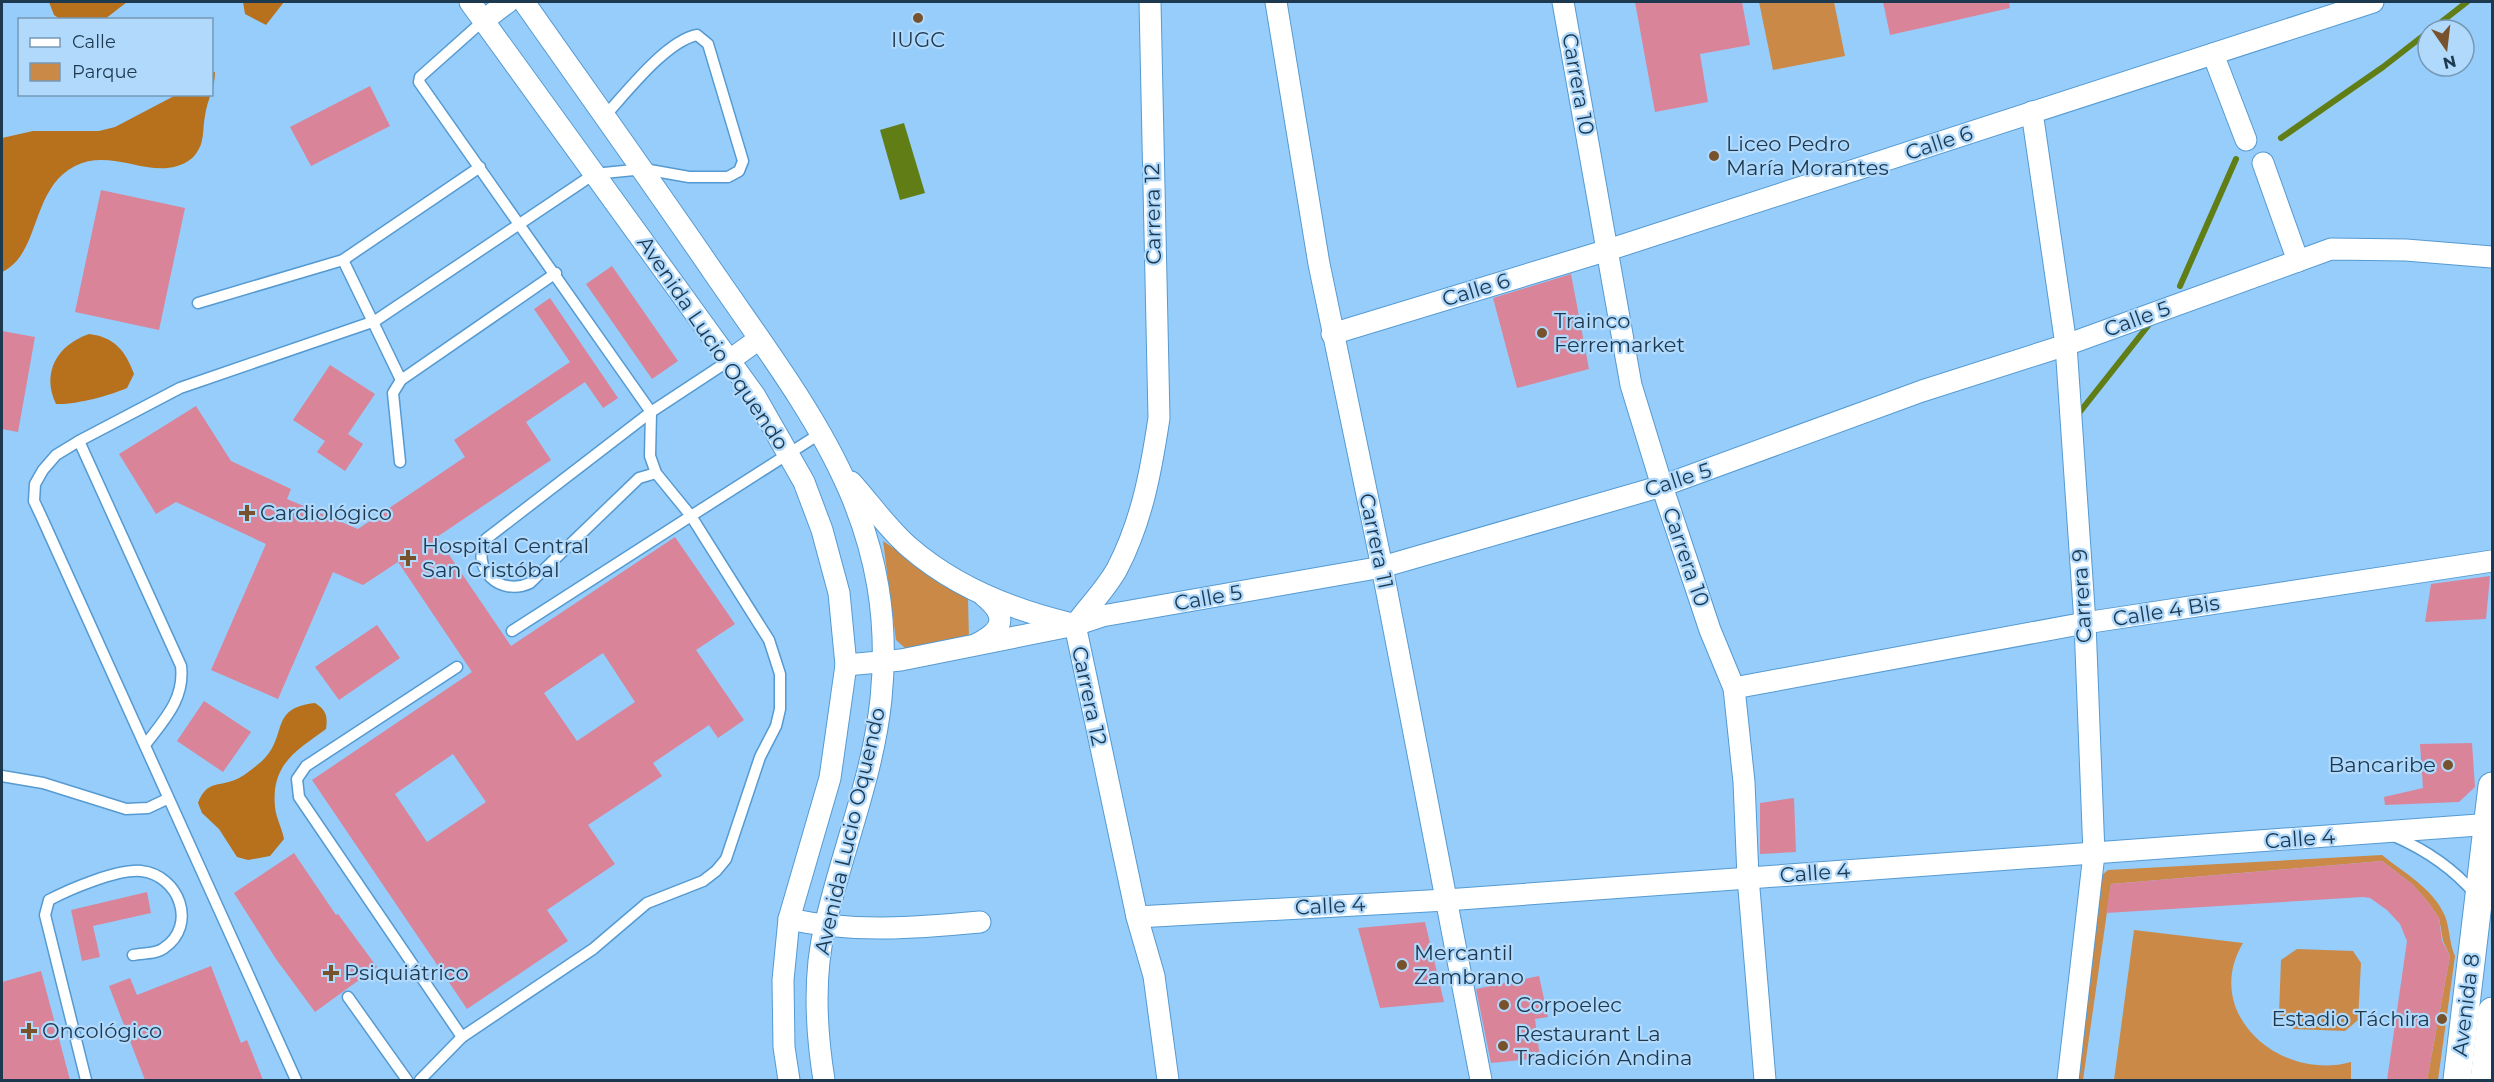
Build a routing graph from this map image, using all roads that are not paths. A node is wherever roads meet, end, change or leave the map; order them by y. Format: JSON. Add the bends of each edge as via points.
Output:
{"nodes":[{"id":1,"x":470,"y":2,"type":"edge"},
{"id":2,"x":508,"y":2,"type":"edge"},
{"id":3,"x":524,"y":2,"type":"edge"},
{"id":4,"x":1150,"y":2,"type":"edge"},
{"id":5,"x":1276,"y":2,"type":"edge"},
{"id":6,"x":1563,"y":2,"type":"edge"},
{"id":7,"x":2373,"y":2,"type":"edge"},
{"id":8,"x":484,"y":20,"type":"junction"},
{"id":9,"x":2213,"y":54,"type":"junction"},
{"id":10,"x":2032,"y":112,"type":"junction"},
{"id":11,"x":604,"y":117,"type":"junction"},
{"id":12,"x":2247,"y":140,"type":"dead end"},
{"id":13,"x":2263,"y":163,"type":"dead end"},
{"id":14,"x":480,"y":167,"type":"junction"},
{"id":15,"x":644,"y":169,"type":"junction"},
{"id":16,"x":594,"y":174,"type":"junction"},
{"id":17,"x":521,"y":224,"type":"junction"},
{"id":18,"x":1608,"y":250,"type":"junction"},
{"id":19,"x":2493,"y":257,"type":"edge"},
{"id":20,"x":343,"y":260,"type":"junction"},
{"id":21,"x":2298,"y":261,"type":"junction"},
{"id":22,"x":556,"y":273,"type":"junction"},
{"id":23,"x":198,"y":303,"type":"dead end"},
{"id":24,"x":375,"y":321,"type":"junction"},
{"id":25,"x":1332,"y":333,"type":"junction"},
{"id":26,"x":759,"y":339,"type":"junction"},
{"id":27,"x":2066,"y":345,"type":"junction"},
{"id":28,"x":730,"y":360,"type":"junction"},
{"id":29,"x":401,"y":380,"type":"junction"},
{"id":30,"x":651,"y":412,"type":"junction"},
{"id":31,"x":821,"y":433,"type":"junction"},
{"id":32,"x":78,"y":441,"type":"junction"},
{"id":33,"x":789,"y":454,"type":"junction"},
{"id":34,"x":400,"y":462,"type":"dead end"},
{"id":35,"x":843,"y":472,"type":"junction"},
{"id":36,"x":656,"y":473,"type":"junction"},
{"id":37,"x":1662,"y":486,"type":"junction"},
{"id":38,"x":691,"y":516,"type":"junction"},
{"id":39,"x":2493,"y":561,"type":"edge"},
{"id":40,"x":1382,"y":567,"type":"junction"},
{"id":41,"x":983,"y":596,"type":"junction"},
{"id":42,"x":2085,"y":623,"type":"junction"},
{"id":43,"x":1075,"y":625,"type":"junction"},
{"id":44,"x":512,"y":631,"type":"dead end"},
{"id":45,"x":972,"y":646,"type":"junction"},
{"id":46,"x":884,"y":662,"type":"junction"},
{"id":47,"x":846,"y":664,"type":"junction"},
{"id":48,"x":457,"y":667,"type":"dead end"},
{"id":49,"x":1734,"y":688,"type":"junction"},
{"id":50,"x":145,"y":746,"type":"junction"},
{"id":51,"x":2,"y":777,"type":"edge"},
{"id":52,"x":2493,"y":786,"type":"edge"},
{"id":53,"x":167,"y":799,"type":"junction"},
{"id":54,"x":2489,"y":825,"type":"edge"},
{"id":55,"x":2388,"y":833,"type":"junction"},
{"id":56,"x":2094,"y":854,"type":"junction"},
{"id":57,"x":1748,"y":877,"type":"junction"},
{"id":58,"x":2478,"y":897,"type":"junction"},
{"id":59,"x":1446,"y":900,"type":"junction"},
{"id":60,"x":1137,"y":917,"type":"junction"},
{"id":61,"x":789,"y":919,"type":"junction"},
{"id":62,"x":980,"y":922,"type":"dead end"},
{"id":63,"x":825,"y":927,"type":"junction"},
{"id":64,"x":133,"y":955,"type":"dead end"},
{"id":65,"x":348,"y":997,"type":"dead end"},
{"id":66,"x":2492,"y":1020,"type":"edge"},
{"id":67,"x":462,"y":1037,"type":"junction"},
{"id":68,"x":86,"y":1080,"type":"edge"},
{"id":69,"x":296,"y":1080,"type":"edge"},
{"id":70,"x":407,"y":1080,"type":"edge"},
{"id":71,"x":420,"y":1080,"type":"edge"},
{"id":72,"x":789,"y":1080,"type":"edge"},
{"id":73,"x":824,"y":1080,"type":"edge"},
{"id":74,"x":1168,"y":1080,"type":"edge"},
{"id":75,"x":1481,"y":1080,"type":"edge"},
{"id":76,"x":1765,"y":1080,"type":"edge"},
{"id":77,"x":2068,"y":1080,"type":"edge"},
{"id":78,"x":2457,"y":1080,"type":"edge"},
{"id":79,"x":2484,"y":1080,"type":"edge"}],
"edges":[{"from":1,"to":8,"type":"street","name":"Avenida Lucio Oquendo"},
{"from":2,"to":8,"type":"street"},
{"from":3,"to":11,"type":"street","name":"Avenida Lucio Oquendo"},
{"from":4,"to":43,"type":"street","name":"Carrera 12","via":[[1159,418],[1150,481],[1135,528],[1116,571]]},
{"from":5,"to":25,"type":"street","name":"Carrera 11"},
{"from":6,"to":18,"type":"street","name":"Carrera 10"},
{"from":7,"to":9,"type":"street","name":"Calle 6"},
{"from":8,"to":14,"type":"lane","via":[[419,82]]},
{"from":8,"to":16,"type":"street","name":"Avenida Lucio Oquendo"},
{"from":9,"to":10,"type":"street","name":"Calle 6"},
{"from":9,"to":12,"type":"street"},
{"from":10,"to":18,"type":"street","name":"Calle 6"},
{"from":10,"to":27,"type":"street","name":"Carrera 9"},
{"from":11,"to":15,"type":"street","name":"Avenida Lucio Oquendo"},
{"from":11,"to":15,"type":"lane","via":[[684,38],[697,35],[708,44],[743,161],[739,171],[728,177],[689,177]]},
{"from":13,"to":21,"type":"street"},
{"from":14,"to":17,"type":"lane"},
{"from":14,"to":20,"type":"lane"},
{"from":15,"to":16,"type":"lane"},
{"from":15,"to":26,"type":"street","name":"Avenida Lucio Oquendo"},
{"from":16,"to":17,"type":"lane"},
{"from":16,"to":28,"type":"street","name":"Avenida Lucio Oquendo"},
{"from":17,"to":22,"type":"lane"},
{"from":17,"to":24,"type":"lane"},
{"from":18,"to":25,"type":"street","name":"Calle 6"},
{"from":18,"to":37,"type":"street","name":"Carrera 10","via":[[1631,385]]},
{"from":19,"to":21,"type":"street","name":"Calle 5","via":[[2331,249]]},
{"from":20,"to":23,"type":"lane"},
{"from":20,"to":24,"type":"lane"},
{"from":21,"to":27,"type":"street","name":"Calle 5"},
{"from":22,"to":29,"type":"lane"},
{"from":22,"to":30,"type":"lane"},
{"from":24,"to":29,"type":"lane"},
{"from":24,"to":32,"type":"lane","via":[[180,388]]},
{"from":25,"to":40,"type":"street","name":"Carrera 11"},
{"from":26,"to":28,"type":"street"},
{"from":26,"to":31,"type":"street","name":"Avenida Lucio Oquendo"},
{"from":27,"to":37,"type":"street","name":"Calle 5","via":[[1922,391]]},
{"from":27,"to":42,"type":"street","name":"Carrera 9"},
{"from":28,"to":30,"type":"lane"},
{"from":28,"to":33,"type":"street","name":"Avenida Lucio Oquendo"},
{"from":29,"to":34,"type":"lane","via":[[393,393]]},
{"from":30,"to":36,"type":"lane","via":[[651,456]]},
{"from":30,"to":36,"type":"lane","via":[[486,539],[481,555],[486,573],[506,587],[530,583],[639,478]]},
{"from":31,"to":33,"type":"lane"},
{"from":31,"to":35,"type":"street","name":"Avenida Lucio Oquendo"},
{"from":32,"to":50,"type":"lane","via":[[181,666],[183,681],[176,703]]},
{"from":32,"to":50,"type":"lane","via":[[56,455],[43,470],[35,484],[34,501]]},
{"from":33,"to":38,"type":"lane"},
{"from":33,"to":47,"type":"street","name":"Avenida Lucio Oquendo","via":[[804,482],[828,552],[839,593]]},
{"from":35,"to":41,"type":"street","via":[[907,546]]},
{"from":35,"to":46,"type":"street","name":"Avenida Lucio Oquendo","via":[[870,547],[883,616]]},
{"from":36,"to":38,"type":"lane"},
{"from":37,"to":40,"type":"street","name":"Calle 5"},
{"from":37,"to":49,"type":"street","name":"Carrera 10","via":[[1710,630]]},
{"from":38,"to":44,"type":"lane"},
{"from":38,"to":67,"type":"lane","via":[[769,640],[780,683],[776,726],[760,757],[726,859],[703,881],[647,903],[593,949]]},
{"from":39,"to":42,"type":"street","name":"Calle 4 Bis"},
{"from":40,"to":43,"type":"street","name":"Calle 5","via":[[1102,616]]},
{"from":40,"to":59,"type":"street","name":"Carrera 11"},
{"from":41,"to":43,"type":"street","via":[[1030,614]]},
{"from":41,"to":45,"type":"street","via":[[996,606],[1000,622],[992,636]]},
{"from":42,"to":49,"type":"street","name":"Calle 4 Bis"},
{"from":42,"to":56,"type":"street","name":"Carrera 9"},
{"from":43,"to":45,"type":"street","name":"Calle 5"},
{"from":43,"to":60,"type":"street","name":"Carrera 12"},
{"from":45,"to":46,"type":"street","name":"Calle 5"},
{"from":46,"to":47,"type":"street","name":"Calle 5"},
{"from":46,"to":63,"type":"street","name":"Avenida Lucio Oquendo","via":[[881,702],[859,808]]},
{"from":47,"to":61,"type":"street","name":"Avenida Lucio Oquendo","via":[[830,778]]},
{"from":48,"to":67,"type":"lane","via":[[306,766],[297,779],[299,797]]},
{"from":49,"to":57,"type":"street","name":"Carrera 10","via":[[1744,782]]},
{"from":50,"to":53,"type":"lane"},
{"from":51,"to":53,"type":"lane","via":[[43,783],[126,809],[148,808]]},
{"from":52,"to":54,"type":"street","name":"Avenida 8"},
{"from":53,"to":69,"type":"lane"},
{"from":54,"to":55,"type":"street","name":"Calle 4"},
{"from":54,"to":58,"type":"street","name":"Avenida 8"},
{"from":55,"to":56,"type":"street","name":"Calle 4"},
{"from":55,"to":58,"type":"lane","via":[[2421,848],[2447,866]]},
{"from":56,"to":57,"type":"street","name":"Calle 4"},
{"from":56,"to":77,"type":"street","name":"Carrera 9"},
{"from":57,"to":59,"type":"street","name":"Calle 4"},
{"from":57,"to":76,"type":"street","name":"Carrera 10"},
{"from":58,"to":78,"type":"street","name":"Avenida 8"},
{"from":59,"to":60,"type":"street","name":"Calle 4"},
{"from":59,"to":75,"type":"street","name":"Carrera 11"},
{"from":60,"to":74,"type":"street","name":"Carrera 12","via":[[1154,976]]},
{"from":61,"to":63,"type":"street"},
{"from":61,"to":72,"type":"street","name":"Avenida Lucio Oquendo","via":[[783,980],[784,1047]]},
{"from":62,"to":63,"type":"street","via":[[927,927]]},
{"from":63,"to":73,"type":"street","name":"Avenida Lucio Oquendo","via":[[816,1008]]},
{"from":64,"to":68,"type":"lane","via":[[162,950],[176,939],[182,907],[175,891],[162,878],[140,871],[116,875],[49,900],[45,915]]},
{"from":65,"to":70,"type":"lane"},
{"from":66,"to":79,"type":"street","name":"Avenida 8"},
{"from":67,"to":71,"type":"lane"}]}
